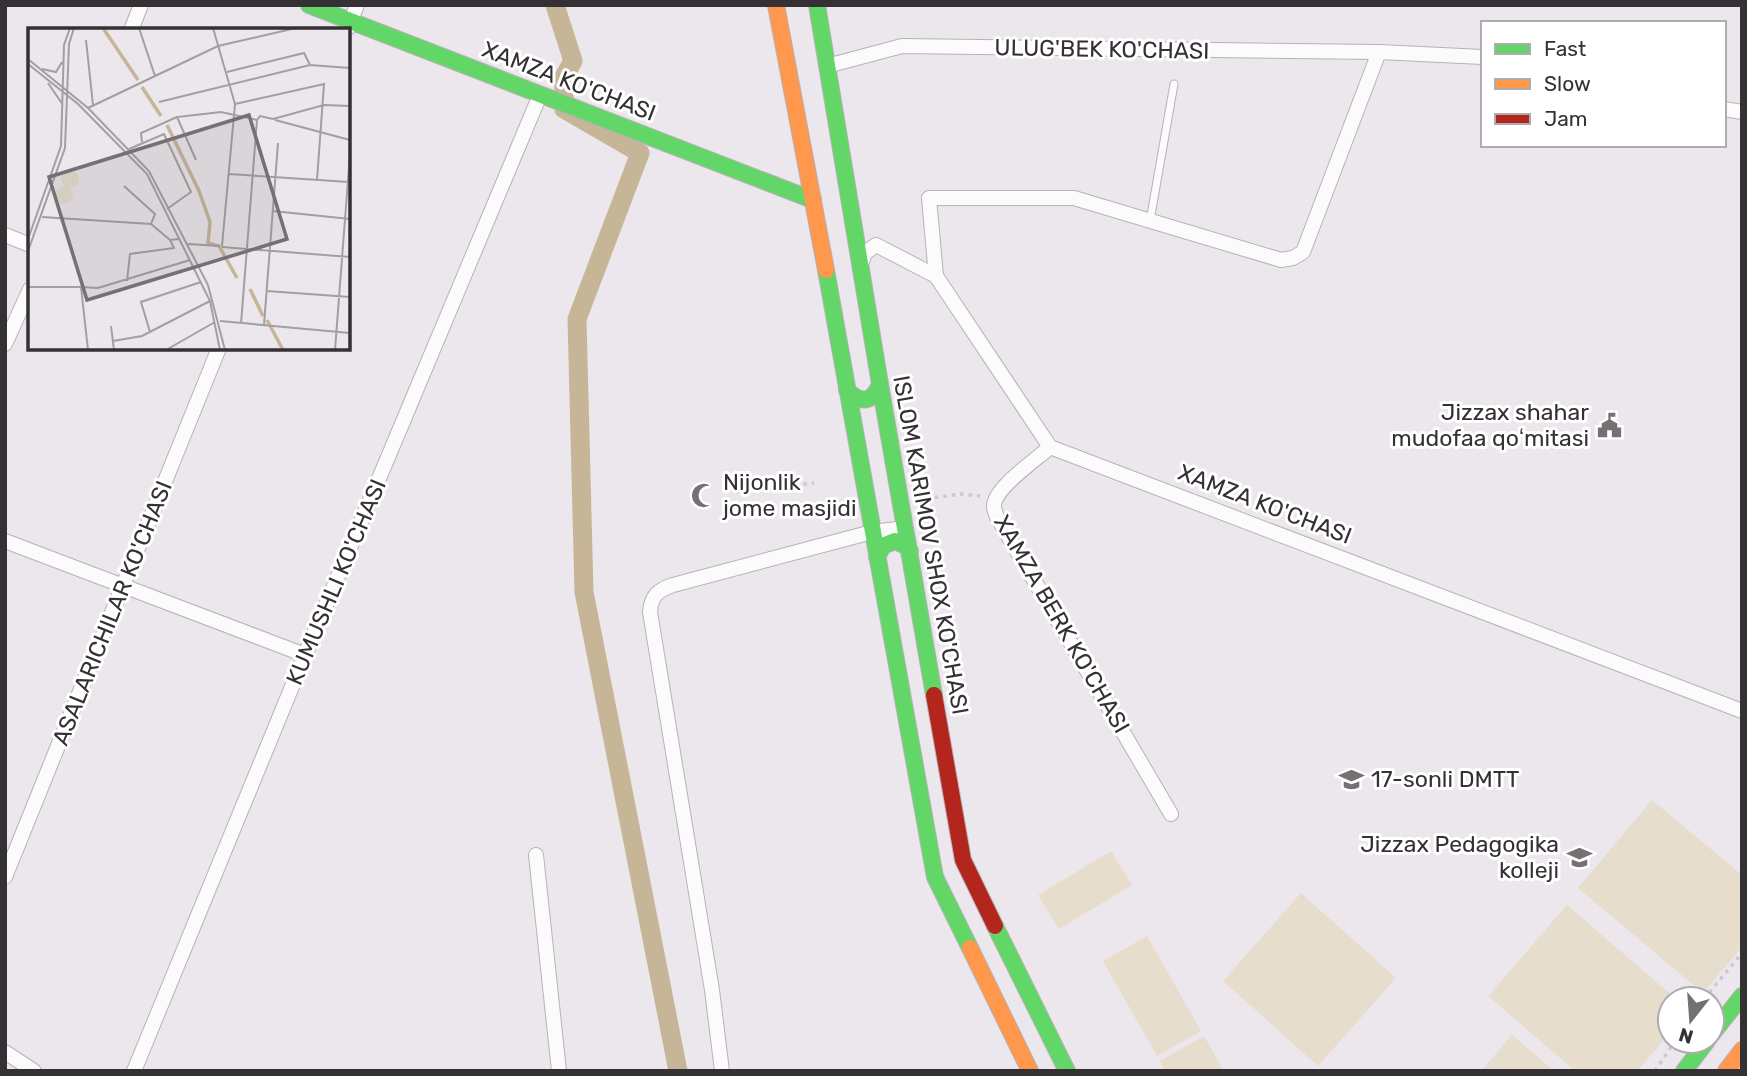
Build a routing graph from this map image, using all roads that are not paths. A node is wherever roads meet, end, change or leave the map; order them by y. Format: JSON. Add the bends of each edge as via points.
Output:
{"nodes":[{"id":1,"x":141,"y":5,"type":"edge"},
{"id":2,"x":309,"y":5,"type":"edge"},
{"id":3,"x":357,"y":5,"type":"edge"},
{"id":4,"x":776,"y":5,"type":"edge"},
{"id":5,"x":817,"y":5,"type":"edge"},
{"id":6,"x":349,"y":26,"type":"edge"},
{"id":7,"x":132,"y":28,"type":"edge"},
{"id":8,"x":1379,"y":52,"type":"junction"},
{"id":9,"x":1481,"y":57,"type":"edge"},
{"id":10,"x":827,"y":66,"type":"junction"},
{"id":11,"x":1174,"y":84,"type":"dead end"},
{"id":12,"x":556,"y":100,"type":"junction"},
{"id":13,"x":813,"y":200,"type":"junction"},
{"id":14,"x":1150,"y":221,"type":"junction"},
{"id":15,"x":5,"y":235,"type":"edge"},
{"id":16,"x":28,"y":244,"type":"edge"},
{"id":17,"x":861,"y":264,"type":"junction"},
{"id":18,"x":936,"y":276,"type":"junction"},
{"id":19,"x":28,"y":293,"type":"edge"},
{"id":20,"x":5,"y":344,"type":"edge"},
{"id":21,"x":218,"y":350,"type":"edge"},
{"id":22,"x":880,"y":384,"type":"junction"},
{"id":23,"x":847,"y":390,"type":"junction"},
{"id":24,"x":1050,"y":447,"type":"junction"},
{"id":25,"x":906,"y":528,"type":"junction"},
{"id":26,"x":872,"y":532,"type":"junction"},
{"id":27,"x":5,"y":541,"type":"edge"},
{"id":28,"x":910,"y":551,"type":"junction"},
{"id":29,"x":877,"y":557,"type":"junction"},
{"id":30,"x":123,"y":586,"type":"junction"},
{"id":31,"x":305,"y":655,"type":"junction"},
{"id":32,"x":1742,"y":711,"type":"edge"},
{"id":33,"x":1171,"y":814,"type":"dead end"},
{"id":34,"x":536,"y":855,"type":"dead end"},
{"id":35,"x":5,"y":877,"type":"edge"},
{"id":36,"x":1742,"y":996,"type":"edge"},
{"id":37,"x":1726,"y":1016,"type":"edge"},
{"id":38,"x":1742,"y":1050,"type":"edge"},
{"id":39,"x":5,"y":1052,"type":"edge"},
{"id":40,"x":1696,"y":1055,"type":"edge"},
{"id":41,"x":34,"y":1071,"type":"edge"},
{"id":42,"x":134,"y":1071,"type":"edge"},
{"id":43,"x":559,"y":1071,"type":"edge"},
{"id":44,"x":722,"y":1071,"type":"edge"},
{"id":45,"x":1030,"y":1071,"type":"edge"},
{"id":46,"x":1067,"y":1071,"type":"edge"},
{"id":47,"x":1684,"y":1071,"type":"edge"},
{"id":48,"x":1726,"y":1071,"type":"edge"}],
"edges":[{"from":1,"to":7,"type":"street"},
{"from":2,"to":6,"type":"main road","name":"XAMZA KO'CHASI"},
{"from":3,"to":6,"type":"street"},
{"from":4,"to":13,"type":"main road"},
{"from":5,"to":10,"type":"main road","name":"ISLOM KARIMOV SHOX KO'CHASI"},
{"from":6,"to":12,"type":"main road","name":"XAMZA KO'CHASI"},
{"from":8,"to":9,"type":"street","name":"ULUG'BEK KO'CHASI"},
{"from":8,"to":10,"type":"street","name":"ULUG'BEK KO'CHASI","via":[[902,46]]},
{"from":8,"to":14,"type":"street","via":[[1303,252],[1281,260]]},
{"from":10,"to":17,"type":"main road","name":"ISLOM KARIMOV SHOX KO'CHASI"},
{"from":11,"to":14,"type":"lane"},
{"from":12,"to":13,"type":"main road","name":"XAMZA KO'CHASI"},
{"from":12,"to":31,"type":"street","name":"KUMUSHLI KO'CHASI"},
{"from":13,"to":23,"type":"main road"},
{"from":14,"to":18,"type":"street","via":[[1074,198],[929,198]]},
{"from":15,"to":16,"type":"street"},
{"from":17,"to":18,"type":"street","via":[[865,253],[876,245]]},
{"from":17,"to":22,"type":"main road","name":"ISLOM KARIMOV SHOX KO'CHASI"},
{"from":18,"to":24,"type":"street"},
{"from":19,"to":20,"type":"street"},
{"from":21,"to":30,"type":"street","name":"ASALARICHILAR KO'CHASI"},
{"from":22,"to":23,"type":"main road","via":[[866,400]]},
{"from":22,"to":25,"type":"main road","name":"ISLOM KARIMOV SHOX KO'CHASI"},
{"from":23,"to":26,"type":"main road"},
{"from":24,"to":32,"type":"street","name":"XAMZA KO'CHASI"},
{"from":24,"to":33,"type":"street","name":"XAMZA BERK KO'CHASI","via":[[1002,489],[994,507],[997,517]]},
{"from":25,"to":26,"type":"street"},
{"from":25,"to":28,"type":"main road","name":"ISLOM KARIMOV SHOX KO'CHASI"},
{"from":26,"to":29,"type":"main road"},
{"from":26,"to":44,"type":"street","via":[[673,585],[661,589],[650,603]]},
{"from":27,"to":30,"type":"street"},
{"from":28,"to":29,"type":"main road","via":[[895,541],[883,545]]},
{"from":28,"to":46,"type":"main road","name":"ISLOM KARIMOV SHOX KO'CHASI","via":[[963,860]]},
{"from":29,"to":45,"type":"main road","via":[[935,877]]},
{"from":30,"to":31,"type":"street"},
{"from":30,"to":35,"type":"street","name":"ASALARICHILAR KO'CHASI"},
{"from":31,"to":42,"type":"street","name":"KUMUSHLI KO'CHASI"},
{"from":34,"to":43,"type":"street"},
{"from":36,"to":37,"type":"main road"},
{"from":38,"to":48,"type":"main road"},
{"from":39,"to":41,"type":"street"},
{"from":40,"to":47,"type":"main road"}]}
